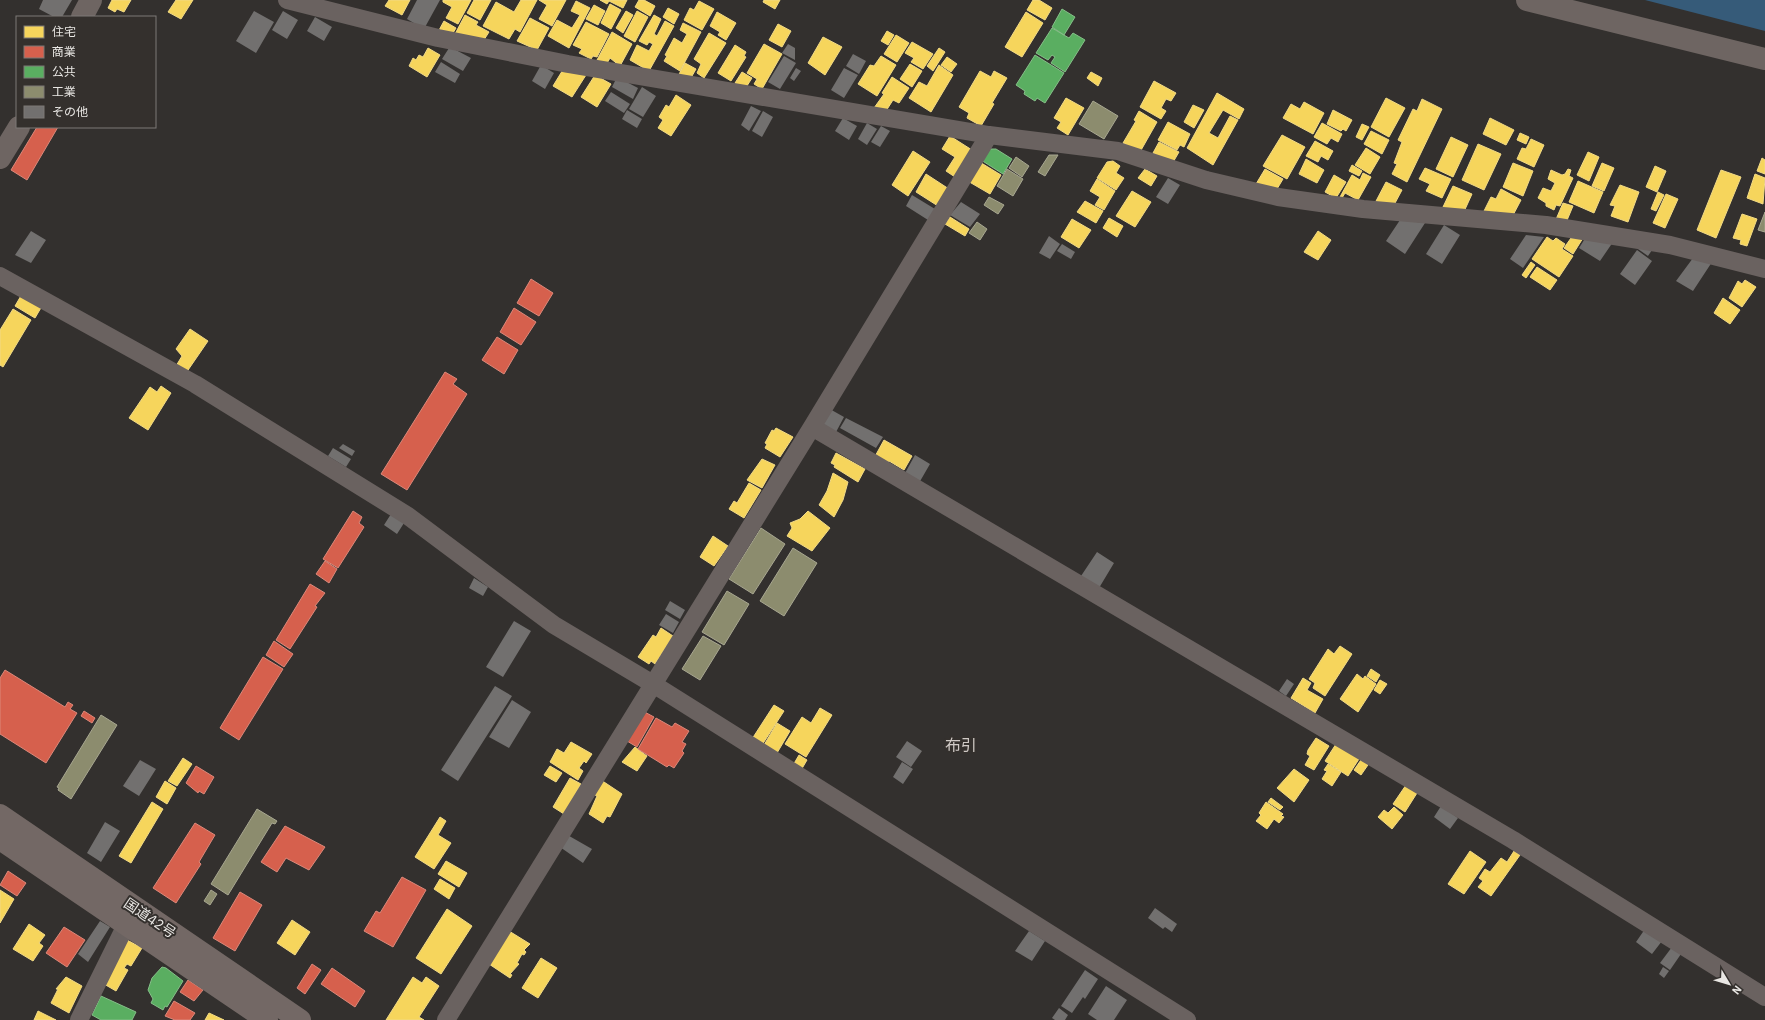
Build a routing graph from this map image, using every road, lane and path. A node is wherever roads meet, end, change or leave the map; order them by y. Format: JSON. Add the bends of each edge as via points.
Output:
{"nodes":[{"id":1,"x":91,"y":0,"type":"edge"},
{"id":2,"x":287,"y":0,"type":"edge"},
{"id":3,"x":1527,"y":0,"type":"edge"},
{"id":4,"x":83,"y":16,"type":"edge"},
{"id":5,"x":1765,"y":59,"type":"edge"},
{"id":6,"x":18,"y":128,"type":"edge"},
{"id":7,"x":989,"y":135,"type":"junction"},
{"id":8,"x":0,"y":158,"type":"edge"},
{"id":9,"x":1765,"y":269,"type":"edge"},
{"id":10,"x":0,"y":276,"type":"edge"},
{"id":11,"x":812,"y":427,"type":"junction"},
{"id":12,"x":653,"y":684,"type":"junction"},
{"id":13,"x":0,"y":815,"type":"edge"},
{"id":14,"x":0,"y":839,"type":"edge"},
{"id":15,"x":132,"y":918,"type":"junction"},
{"id":16,"x":1765,"y":997,"type":"edge"},
{"id":17,"x":79,"y":1020,"type":"edge"},
{"id":18,"x":267,"y":1020,"type":"edge"},
{"id":19,"x":300,"y":1020,"type":"edge"},
{"id":20,"x":446,"y":1020,"type":"edge"},
{"id":21,"x":1187,"y":1020,"type":"edge"}],
"edges":[{"from":1,"to":4,"type":"street"},
{"from":2,"to":7,"type":"street","via":[[438,38],[568,64]]},
{"from":3,"to":5,"type":"street"},
{"from":6,"to":8,"type":"street"},
{"from":7,"to":9,"type":"street","via":[[1118,151],[1206,180],[1278,197],[1363,209],[1546,225],[1670,245]]},
{"from":7,"to":11,"type":"street"},
{"from":10,"to":12,"type":"street","via":[[195,384],[408,516],[554,625]]},
{"from":11,"to":12,"type":"street"},
{"from":11,"to":16,"type":"street","via":[[1514,840]]},
{"from":12,"to":20,"type":"street"},
{"from":12,"to":21,"type":"street"},
{"from":13,"to":15,"type":"highway","name":"国道42号"},
{"from":14,"to":15,"type":"highway","name":"国道42号"},
{"from":15,"to":17,"type":"street"},
{"from":15,"to":18,"type":"highway","name":"国道42号"},
{"from":15,"to":19,"type":"highway","name":"国道42号"}]}
